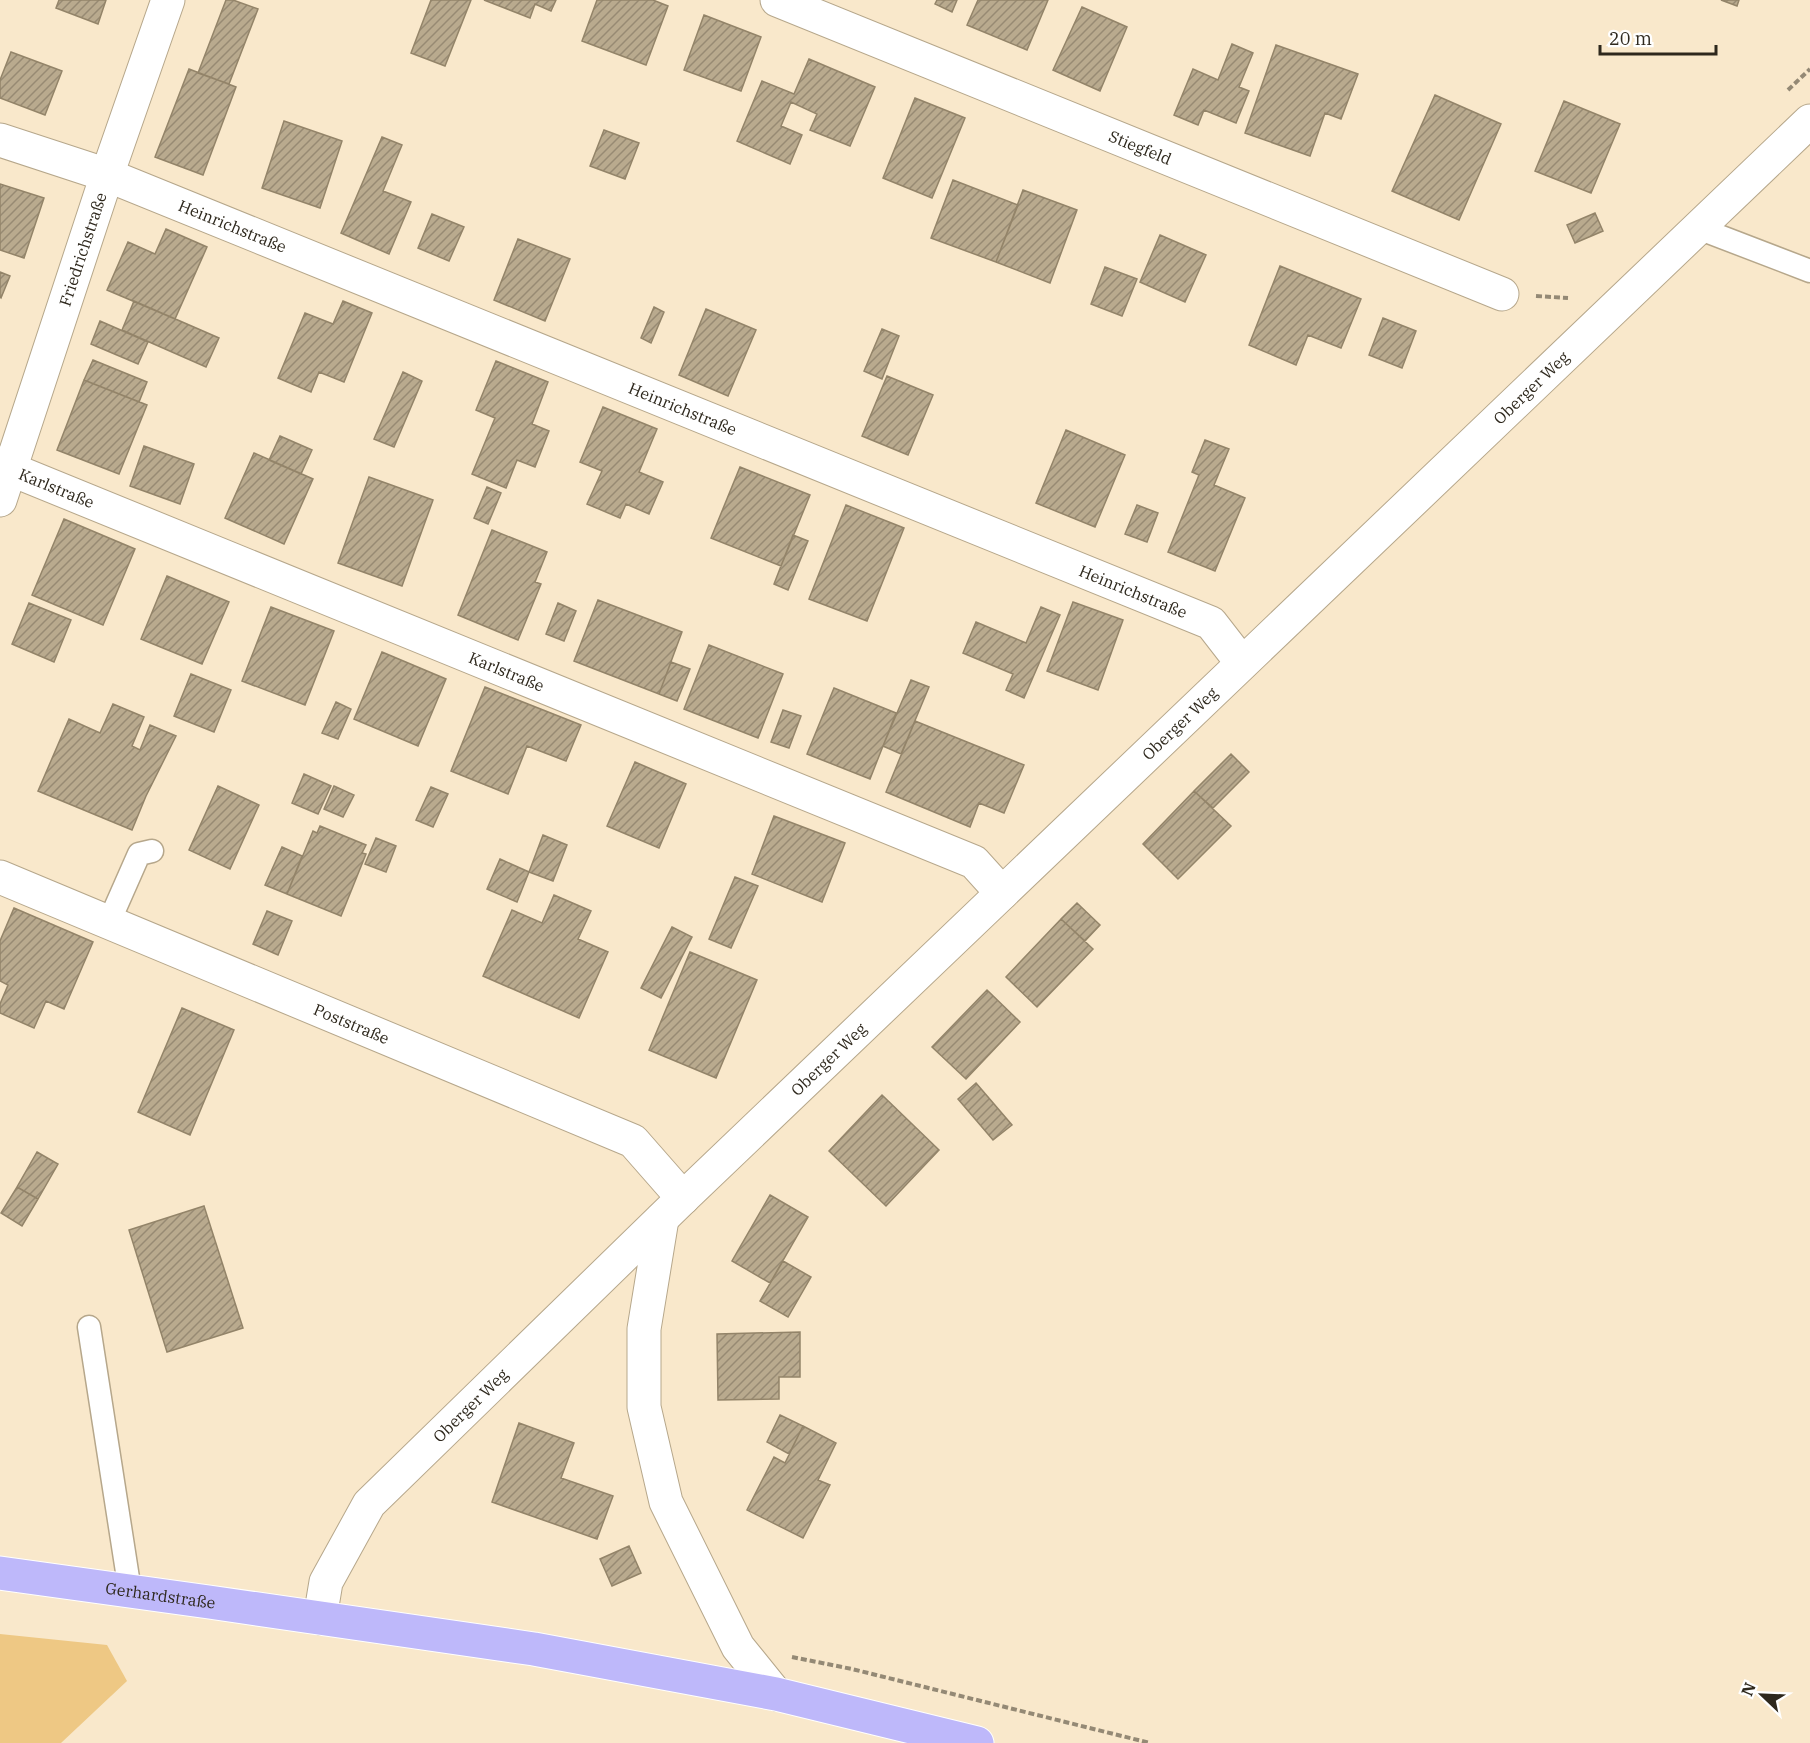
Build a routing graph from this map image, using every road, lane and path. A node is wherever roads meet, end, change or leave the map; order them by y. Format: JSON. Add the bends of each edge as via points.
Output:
{"nodes":[{"id":1,"x":168,"y":0,"type":"edge"},
{"id":2,"x":777,"y":0,"type":"edge"},
{"id":3,"x":1810,"y":121,"type":"edge"},
{"id":4,"x":0,"y":140,"type":"edge"},
{"id":5,"x":107,"y":175,"type":"junction"},
{"id":6,"x":1698,"y":228,"type":"junction"},
{"id":7,"x":1810,"y":271,"type":"edge"},
{"id":8,"x":1502,"y":294,"type":"dead end"},
{"id":9,"x":5,"y":466,"type":"edge"},
{"id":10,"x":0,"y":500,"type":"edge"},
{"id":11,"x":1242,"y":663,"type":"junction"},
{"id":12,"x":152,"y":851,"type":"dead end"},
{"id":13,"x":0,"y":877,"type":"edge"},
{"id":14,"x":1002,"y":892,"type":"junction"},
{"id":15,"x":109,"y":922,"type":"junction"},
{"id":16,"x":672,"y":1208,"type":"junction"},
{"id":17,"x":89,"y":1327,"type":"dead end"},
{"id":18,"x":0,"y":1573,"type":"edge"},
{"id":19,"x":130,"y":1591,"type":"junction"},
{"id":20,"x":320,"y":1618,"type":"junction"},
{"id":21,"x":776,"y":1694,"type":"junction"},
{"id":22,"x":977,"y":1743,"type":"edge"}],
"edges":[{"from":1,"to":5,"type":"street","name":"Friedrichstraße"},
{"from":2,"to":8,"type":"street","name":"Stiegfeld"},
{"from":3,"to":6,"type":"street","name":"Oberger Weg"},
{"from":4,"to":5,"type":"street","name":"Heinrichstraße"},
{"from":5,"to":9,"type":"street","name":"Friedrichstraße"},
{"from":5,"to":11,"type":"street","name":"Heinrichstraße","via":[[1211,623]]},
{"from":6,"to":7,"type":"lane"},
{"from":6,"to":11,"type":"street","name":"Oberger Weg"},
{"from":9,"to":10,"type":"street","name":"Friedrichstraße"},
{"from":9,"to":14,"type":"street","name":"Karlstraße","via":[[974,862]]},
{"from":11,"to":14,"type":"street","name":"Oberger Weg"},
{"from":12,"to":15,"type":"lane","via":[[139,854]]},
{"from":13,"to":15,"type":"street","name":"Poststraße"},
{"from":14,"to":16,"type":"street","name":"Oberger Weg"},
{"from":15,"to":16,"type":"street","name":"Poststraße","via":[[633,1141]]},
{"from":16,"to":20,"type":"street","name":"Oberger Weg","via":[[369,1504],[326,1582]]},
{"from":16,"to":21,"type":"street","via":[[644,1329],[644,1407],[666,1502],[738,1647]]},
{"from":17,"to":19,"type":"lane"},
{"from":18,"to":19,"type":"main road","name":"Gerhardstraße"},
{"from":19,"to":20,"type":"main road","name":"Gerhardstraße"},
{"from":20,"to":21,"type":"main road","name":"Gerhardstraße","via":[[534,1649]]},
{"from":21,"to":22,"type":"main road","name":"Gerhardstraße"}]}
